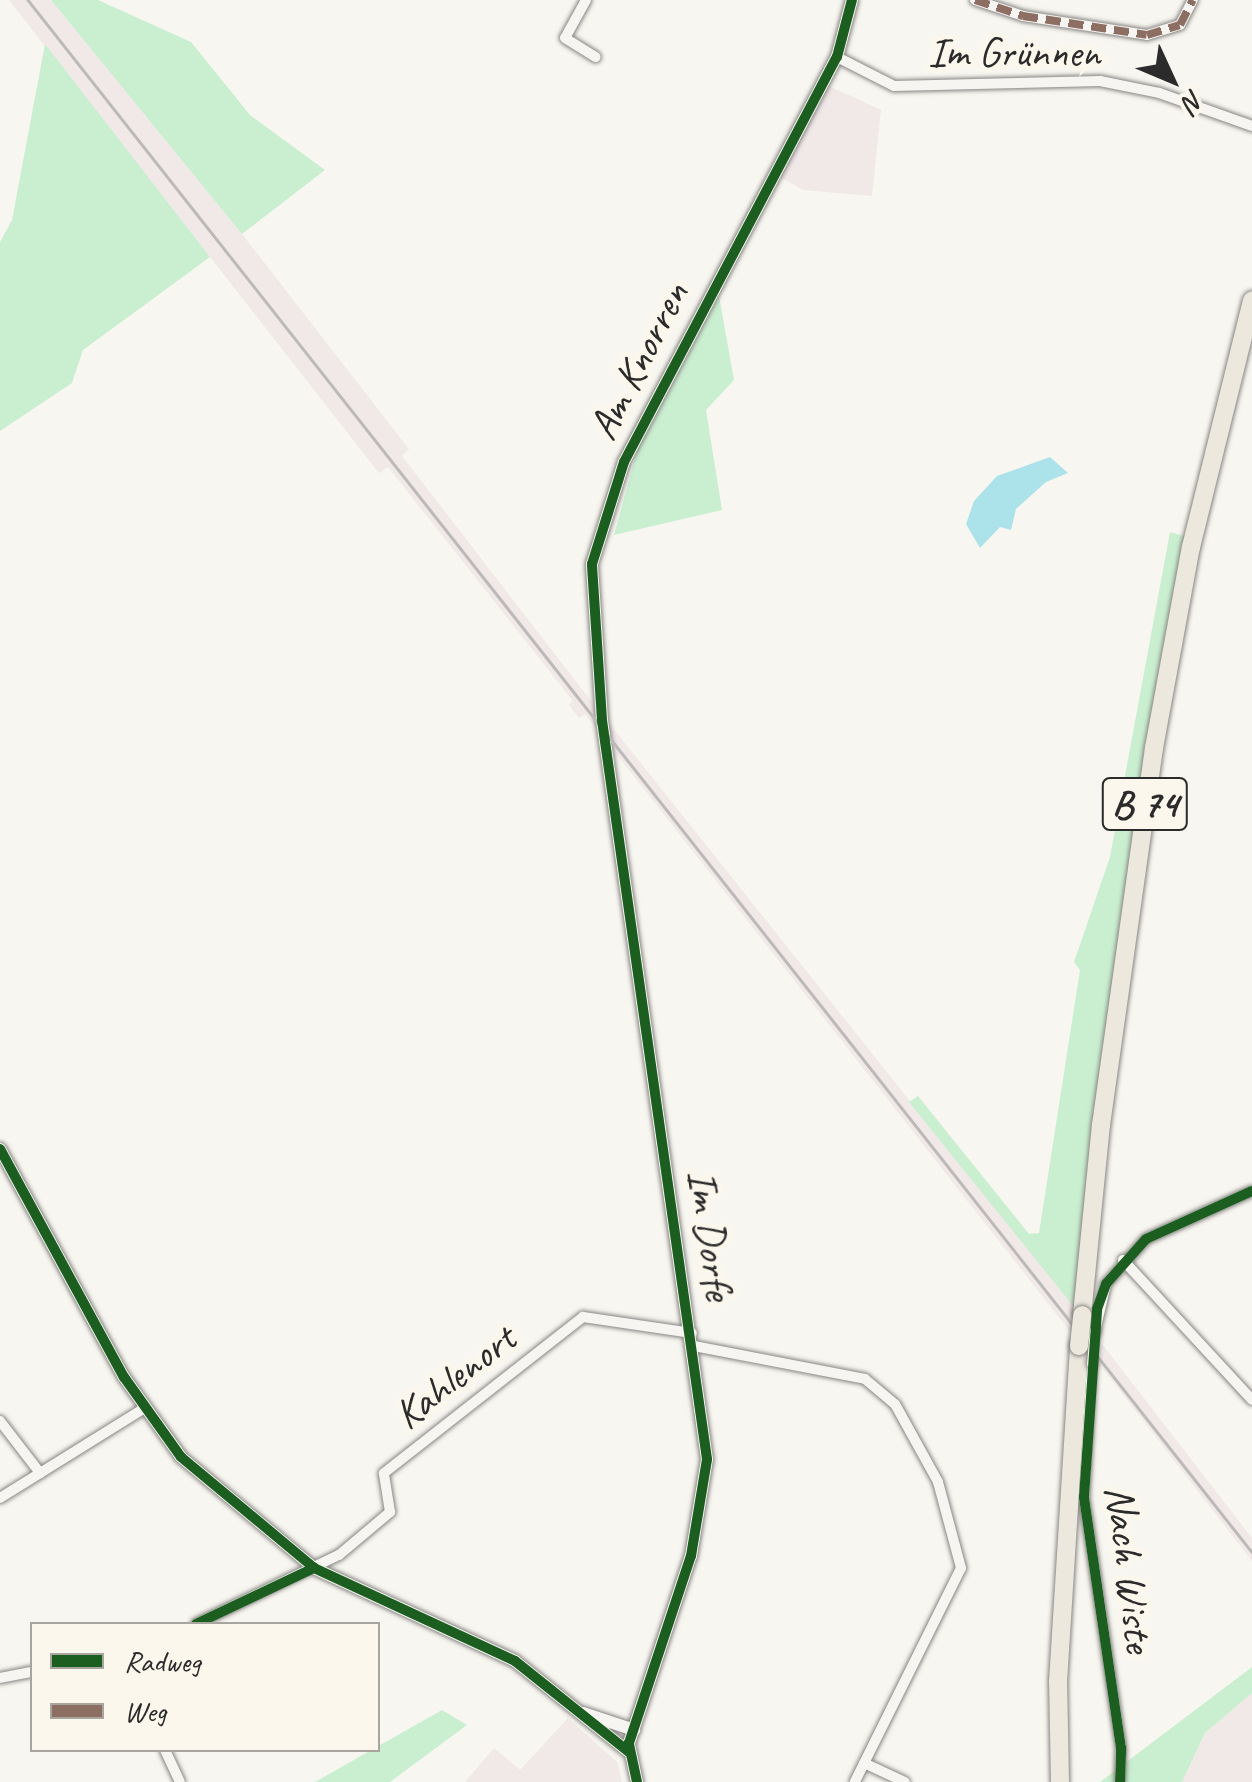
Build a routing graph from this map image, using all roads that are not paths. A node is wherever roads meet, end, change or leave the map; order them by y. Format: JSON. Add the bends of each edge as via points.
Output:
{"nodes":[{"id":1,"x":586,"y":0,"type":"edge"},
{"id":2,"x":852,"y":0,"type":"edge"},
{"id":3,"x":976,"y":0,"type":"edge"},
{"id":4,"x":1193,"y":0,"type":"edge"},
{"id":5,"x":595,"y":57,"type":"dead end"},
{"id":6,"x":837,"y":57,"type":"junction"},
{"id":7,"x":1252,"y":126,"type":"edge"},
{"id":8,"x":1252,"y":300,"type":"edge"},
{"id":9,"x":602,"y":720,"type":"joint"},
{"id":10,"x":0,"y":1149,"type":"edge"},
{"id":11,"x":1252,"y":1190,"type":"edge"},
{"id":12,"x":1123,"y":1260,"type":"junction"},
{"id":13,"x":693,"y":1340,"type":"junction"},
{"id":14,"x":1252,"y":1400,"type":"edge"},
{"id":15,"x":143,"y":1409,"type":"junction"},
{"id":16,"x":0,"y":1421,"type":"edge"},
{"id":17,"x":40,"y":1473,"type":"junction"},
{"id":18,"x":0,"y":1498,"type":"edge"},
{"id":19,"x":314,"y":1568,"type":"junction"},
{"id":20,"x":200,"y":1622,"type":"edge"},
{"id":21,"x":30,"y":1672,"type":"edge"},
{"id":22,"x":0,"y":1678,"type":"edge"},
{"id":23,"x":576,"y":1710,"type":"junction"},
{"id":24,"x":634,"y":1730,"type":"junction"},
{"id":25,"x":165,"y":1752,"type":"edge"},
{"id":26,"x":629,"y":1752,"type":"junction"},
{"id":27,"x":864,"y":1764,"type":"junction"},
{"id":28,"x":180,"y":1782,"type":"edge"},
{"id":29,"x":637,"y":1782,"type":"edge"},
{"id":30,"x":855,"y":1782,"type":"edge"},
{"id":31,"x":906,"y":1782,"type":"edge"},
{"id":32,"x":1060,"y":1782,"type":"edge"},
{"id":33,"x":1120,"y":1782,"type":"edge"}],
"edges":[{"from":1,"to":5,"type":"street","via":[[565,38]]},
{"from":2,"to":6,"type":"street","name":"Am Knorren"},
{"from":3,"to":4,"type":"street","via":[[1023,16],[1159,35],[1180,25]]},
{"from":6,"to":7,"type":"street","name":"Im Grünnen","via":[[894,86],[1100,81],[1159,93]]},
{"from":6,"to":9,"type":"street","name":"Am Knorren","via":[[608,498],[590,602]]},
{"from":8,"to":32,"type":"main road","number":"B 74","bridge":true,"via":[[1191,547],[1154,748],[1100,1124],[1058,1682]]},
{"from":9,"to":13,"type":"street","name":"Im Dorfe"},
{"from":10,"to":15,"type":"street"},
{"from":11,"to":12,"type":"street","via":[[1146,1239]]},
{"from":12,"to":14,"type":"street"},
{"from":12,"to":33,"type":"street","name":"Nach Wiste","bridge":true,"via":[[1106,1284],[1095,1330],[1084,1497],[1121,1748]]},
{"from":13,"to":19,"type":"street","name":"Kahlenort","via":[[583,1317],[384,1473],[390,1512]]},
{"from":13,"to":24,"type":"street","name":"Im Dorfe","via":[[704,1498]]},
{"from":13,"to":27,"type":"street","via":[[865,1380],[895,1404],[938,1482],[961,1568]]},
{"from":15,"to":17,"type":"street"},
{"from":15,"to":19,"type":"street","via":[[180,1457]]},
{"from":16,"to":17,"type":"street"},
{"from":17,"to":18,"type":"street"},
{"from":19,"to":20,"type":"street"},
{"from":19,"to":23,"type":"street","via":[[476,1638]]},
{"from":21,"to":22,"type":"street"},
{"from":23,"to":24,"type":"street"},
{"from":23,"to":26,"type":"street"},
{"from":24,"to":26,"type":"street","name":"Im Dorfe"},
{"from":25,"to":28,"type":"street"},
{"from":26,"to":29,"type":"street"},
{"from":27,"to":30,"type":"street"},
{"from":27,"to":31,"type":"street"}]}
